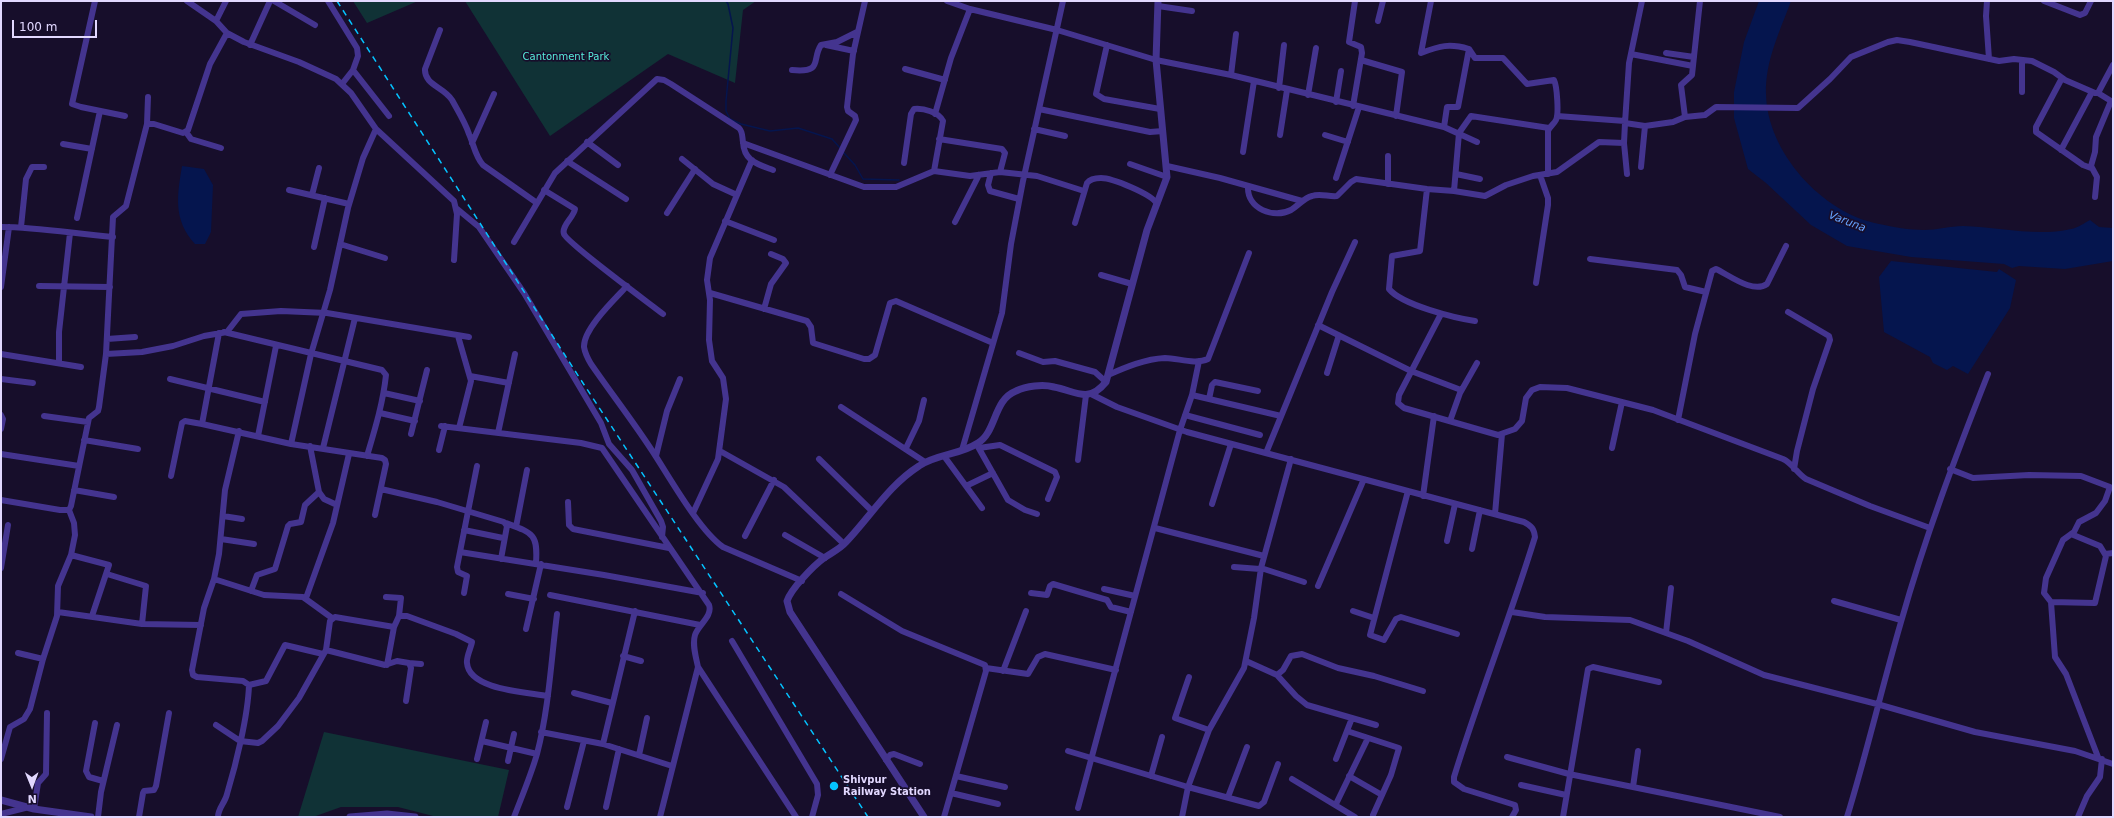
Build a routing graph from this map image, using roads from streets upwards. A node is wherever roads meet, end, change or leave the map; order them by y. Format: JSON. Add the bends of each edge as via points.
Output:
{"nodes":[{"id":1,"x":95,"y":1,"type":"edge"},
{"id":2,"x":226,"y":1,"type":"edge"},
{"id":3,"x":270,"y":1,"type":"edge"},
{"id":4,"x":274,"y":1,"type":"edge"},
{"id":5,"x":328,"y":1,"type":"edge"},
{"id":6,"x":865,"y":1,"type":"edge"},
{"id":7,"x":947,"y":1,"type":"edge"},
{"id":8,"x":1063,"y":1,"type":"edge"},
{"id":9,"x":1355,"y":1,"type":"edge"},
{"id":10,"x":1383,"y":1,"type":"edge"},
{"id":11,"x":1431,"y":1,"type":"edge"},
{"id":12,"x":1642,"y":1,"type":"edge"},
{"id":13,"x":1700,"y":1,"type":"edge"},
{"id":14,"x":1987,"y":1,"type":"edge"},
{"id":15,"x":2044,"y":1,"type":"edge"},
{"id":16,"x":2091,"y":1,"type":"edge"},
{"id":17,"x":188,"y":2,"type":"edge"},
{"id":18,"x":1158,"y":4,"type":"edge"},
{"id":19,"x":970,"y":9,"type":"junction"},
{"id":20,"x":1192,"y":11,"type":"dead end"},
{"id":21,"x":216,"y":21,"type":"junction"},
{"id":22,"x":1378,"y":22,"type":"dead end"},
{"id":23,"x":315,"y":25,"type":"dead end"},
{"id":24,"x":440,"y":30,"type":"dead end"},
{"id":25,"x":1057,"y":30,"type":"junction"},
{"id":26,"x":227,"y":32,"type":"junction"},
{"id":27,"x":858,"y":32,"type":"junction"},
{"id":28,"x":1236,"y":34,"type":"dead end"},
{"id":29,"x":823,"y":44,"type":"junction"},
{"id":30,"x":250,"y":45,"type":"junction"},
{"id":31,"x":1107,"y":45,"type":"junction"},
{"id":32,"x":1284,"y":45,"type":"dead end"},
{"id":33,"x":1316,"y":48,"type":"dead end"},
{"id":34,"x":1469,"y":49,"type":"junction"},
{"id":35,"x":854,"y":50,"type":"junction"},
{"id":36,"x":1666,"y":53,"type":"dead end"},
{"id":37,"x":1631,"y":54,"type":"junction"},
{"id":38,"x":1694,"y":58,"type":"junction"},
{"id":39,"x":1989,"y":59,"type":"junction"},
{"id":40,"x":1156,"y":60,"type":"junction"},
{"id":41,"x":1361,"y":60,"type":"junction"},
{"id":42,"x":2022,"y":60,"type":"junction"},
{"id":43,"x":1693,"y":66,"type":"junction"},
{"id":44,"x":2113,"y":66,"type":"edge"},
{"id":45,"x":905,"y":69,"type":"dead end"},
{"id":46,"x":353,"y":70,"type":"junction"},
{"id":47,"x":792,"y":70,"type":"dead end"},
{"id":48,"x":1340,"y":71,"type":"dead end"},
{"id":49,"x":1231,"y":76,"type":"junction"},
{"id":50,"x":2111,"y":76,"type":"edge"},
{"id":51,"x":2062,"y":78,"type":"junction"},
{"id":52,"x":944,"y":80,"type":"junction"},
{"id":53,"x":1254,"y":81,"type":"junction"},
{"id":54,"x":342,"y":84,"type":"junction"},
{"id":55,"x":1280,"y":88,"type":"junction"},
{"id":56,"x":1287,"y":90,"type":"junction"},
{"id":57,"x":2022,"y":92,"type":"dead end"},
{"id":58,"x":2095,"y":93,"type":"junction"},
{"id":59,"x":494,"y":94,"type":"dead end"},
{"id":60,"x":1308,"y":95,"type":"junction"},
{"id":61,"x":148,"y":97,"type":"dead end"},
{"id":62,"x":1336,"y":102,"type":"junction"},
{"id":63,"x":1356,"y":107,"type":"junction"},
{"id":64,"x":1039,"y":109,"type":"junction"},
{"id":65,"x":1160,"y":109,"type":"junction"},
{"id":66,"x":100,"y":111,"type":"junction"},
{"id":67,"x":935,"y":114,"type":"junction"},
{"id":68,"x":125,"y":116,"type":"dead end"},
{"id":69,"x":389,"y":116,"type":"dead end"},
{"id":70,"x":1396,"y":116,"type":"junction"},
{"id":71,"x":1557,"y":116,"type":"junction"},
{"id":72,"x":1685,"y":117,"type":"junction"},
{"id":73,"x":1625,"y":122,"type":"junction"},
{"id":74,"x":147,"y":124,"type":"junction"},
{"id":75,"x":1645,"y":126,"type":"junction"},
{"id":76,"x":1444,"y":127,"type":"junction"},
{"id":77,"x":1549,"y":128,"type":"junction"},
{"id":78,"x":376,"y":129,"type":"junction"},
{"id":79,"x":1034,"y":129,"type":"junction"},
{"id":80,"x":1163,"y":131,"type":"junction"},
{"id":81,"x":186,"y":132,"type":"junction"},
{"id":82,"x":1459,"y":133,"type":"junction"},
{"id":83,"x":1325,"y":134,"type":"dead end"},
{"id":84,"x":1280,"y":135,"type":"dead end"},
{"id":85,"x":1065,"y":136,"type":"dead end"},
{"id":86,"x":939,"y":139,"type":"junction"},
{"id":87,"x":587,"y":142,"type":"junction"},
{"id":88,"x":1348,"y":142,"type":"junction"},
{"id":89,"x":1477,"y":142,"type":"dead end"},
{"id":90,"x":472,"y":143,"type":"junction"},
{"id":91,"x":743,"y":143,"type":"junction"},
{"id":92,"x":1624,"y":143,"type":"junction"},
{"id":93,"x":63,"y":144,"type":"dead end"},
{"id":94,"x":221,"y":148,"type":"dead end"},
{"id":95,"x":92,"y":149,"type":"junction"},
{"id":96,"x":2061,"y":150,"type":"junction"},
{"id":97,"x":1243,"y":152,"type":"dead end"},
{"id":98,"x":1388,"y":156,"type":"dead end"},
{"id":99,"x":682,"y":159,"type":"dead end"},
{"id":100,"x":752,"y":160,"type":"junction"},
{"id":101,"x":566,"y":161,"type":"junction"},
{"id":102,"x":904,"y":163,"type":"dead end"},
{"id":103,"x":1130,"y":164,"type":"dead end"},
{"id":104,"x":618,"y":165,"type":"dead end"},
{"id":105,"x":1167,"y":166,"type":"junction"},
{"id":106,"x":44,"y":167,"type":"dead end"},
{"id":107,"x":1641,"y":167,"type":"dead end"},
{"id":108,"x":320,"y":168,"type":"dead end"},
{"id":109,"x":2091,"y":168,"type":"junction"},
{"id":110,"x":695,"y":170,"type":"junction"},
{"id":111,"x":772,"y":170,"type":"dead end"},
{"id":112,"x":934,"y":171,"type":"junction"},
{"id":113,"x":991,"y":172,"type":"junction"},
{"id":114,"x":1000,"y":172,"type":"junction"},
{"id":115,"x":1025,"y":173,"type":"junction"},
{"id":116,"x":1456,"y":174,"type":"junction"},
{"id":117,"x":1540,"y":174,"type":"junction"},
{"id":118,"x":1548,"y":174,"type":"junction"},
{"id":119,"x":1627,"y":174,"type":"dead end"},
{"id":120,"x":830,"y":175,"type":"junction"},
{"id":121,"x":979,"y":175,"type":"junction"},
{"id":122,"x":1167,"y":177,"type":"junction"},
{"id":123,"x":1336,"y":178,"type":"dead end"},
{"id":124,"x":1480,"y":179,"type":"dead end"},
{"id":125,"x":1388,"y":184,"type":"junction"},
{"id":126,"x":1248,"y":187,"type":"junction"},
{"id":127,"x":1427,"y":189,"type":"junction"},
{"id":128,"x":289,"y":190,"type":"dead end"},
{"id":129,"x":544,"y":190,"type":"junction"},
{"id":130,"x":1084,"y":191,"type":"junction"},
{"id":131,"x":1454,"y":191,"type":"junction"},
{"id":132,"x":312,"y":195,"type":"junction"},
{"id":133,"x":737,"y":195,"type":"junction"},
{"id":134,"x":2095,"y":197,"type":"dead end"},
{"id":135,"x":325,"y":198,"type":"junction"},
{"id":136,"x":1020,"y":198,"type":"junction"},
{"id":137,"x":626,"y":199,"type":"dead end"},
{"id":138,"x":1302,"y":201,"type":"junction"},
{"id":139,"x":537,"y":203,"type":"junction"},
{"id":140,"x":349,"y":204,"type":"junction"},
{"id":141,"x":1157,"y":204,"type":"junction"},
{"id":142,"x":456,"y":208,"type":"junction"},
{"id":143,"x":667,"y":213,"type":"dead end"},
{"id":144,"x":77,"y":218,"type":"dead end"},
{"id":145,"x":726,"y":221,"type":"junction"},
{"id":146,"x":955,"y":222,"type":"dead end"},
{"id":147,"x":1075,"y":223,"type":"dead end"},
{"id":148,"x":1,"y":227,"type":"edge"},
{"id":149,"x":9,"y":227,"type":"junction"},
{"id":150,"x":22,"y":227,"type":"junction"},
{"id":151,"x":70,"y":233,"type":"junction"},
{"id":152,"x":113,"y":237,"type":"junction"},
{"id":153,"x":774,"y":240,"type":"dead end"},
{"id":154,"x":514,"y":242,"type":"dead end"},
{"id":155,"x":1355,"y":242,"type":"dead end"},
{"id":156,"x":340,"y":244,"type":"junction"},
{"id":157,"x":1786,"y":246,"type":"dead end"},
{"id":158,"x":314,"y":247,"type":"dead end"},
{"id":159,"x":1249,"y":252,"type":"dead end"},
{"id":160,"x":772,"y":254,"type":"dead end"},
{"id":161,"x":385,"y":258,"type":"dead end"},
{"id":162,"x":1590,"y":259,"type":"dead end"},
{"id":163,"x":454,"y":260,"type":"dead end"},
{"id":164,"x":1101,"y":275,"type":"dead end"},
{"id":165,"x":1536,"y":283,"type":"dead end"},
{"id":166,"x":1132,"y":284,"type":"junction"},
{"id":167,"x":39,"y":286,"type":"dead end"},
{"id":168,"x":64,"y":286,"type":"junction"},
{"id":169,"x":627,"y":286,"type":"junction"},
{"id":170,"x":110,"y":287,"type":"junction"},
{"id":171,"x":1,"y":288,"type":"edge"},
{"id":172,"x":1706,"y":292,"type":"junction"},
{"id":173,"x":710,"y":294,"type":"junction"},
{"id":174,"x":764,"y":309,"type":"junction"},
{"id":175,"x":1788,"y":312,"type":"dead end"},
{"id":176,"x":322,"y":313,"type":"junction"},
{"id":177,"x":662,"y":314,"type":"dead end"},
{"id":178,"x":1441,"y":314,"type":"junction"},
{"id":179,"x":355,"y":318,"type":"junction"},
{"id":180,"x":1475,"y":321,"type":"dead end"},
{"id":181,"x":1318,"y":324,"type":"junction"},
{"id":182,"x":221,"y":333,"type":"junction"},
{"id":183,"x":1339,"y":335,"type":"junction"},
{"id":184,"x":458,"y":336,"type":"junction"},
{"id":185,"x":135,"y":337,"type":"dead end"},
{"id":186,"x":469,"y":337,"type":"dead end"},
{"id":187,"x":107,"y":338,"type":"junction"},
{"id":188,"x":993,"y":343,"type":"junction"},
{"id":189,"x":276,"y":346,"type":"junction"},
{"id":190,"x":1019,"y":353,"type":"dead end"},
{"id":191,"x":1,"y":354,"type":"edge"},
{"id":192,"x":106,"y":354,"type":"junction"},
{"id":193,"x":311,"y":354,"type":"junction"},
{"id":194,"x":514,"y":354,"type":"dead end"},
{"id":195,"x":343,"y":361,"type":"junction"},
{"id":196,"x":1199,"y":361,"type":"junction"},
{"id":197,"x":59,"y":363,"type":"junction"},
{"id":198,"x":1477,"y":363,"type":"dead end"},
{"id":199,"x":81,"y":367,"type":"dead end"},
{"id":200,"x":427,"y":370,"type":"dead end"},
{"id":201,"x":1411,"y":371,"type":"junction"},
{"id":202,"x":1327,"y":373,"type":"dead end"},
{"id":203,"x":1988,"y":374,"type":"dead end"},
{"id":204,"x":470,"y":376,"type":"junction"},
{"id":205,"x":1107,"y":378,"type":"junction"},
{"id":206,"x":1,"y":379,"type":"edge"},
{"id":207,"x":680,"y":379,"type":"dead end"},
{"id":208,"x":170,"y":380,"type":"dead end"},
{"id":209,"x":33,"y":383,"type":"dead end"},
{"id":210,"x":509,"y":383,"type":"junction"},
{"id":211,"x":208,"y":388,"type":"junction"},
{"id":212,"x":1461,"y":390,"type":"junction"},
{"id":213,"x":1258,"y":391,"type":"dead end"},
{"id":214,"x":384,"y":393,"type":"junction"},
{"id":215,"x":1089,"y":395,"type":"junction"},
{"id":216,"x":1192,"y":395,"type":"junction"},
{"id":217,"x":1209,"y":399,"type":"junction"},
{"id":218,"x":924,"y":400,"type":"dead end"},
{"id":219,"x":420,"y":401,"type":"junction"},
{"id":220,"x":265,"y":402,"type":"junction"},
{"id":221,"x":1622,"y":402,"type":"junction"},
{"id":222,"x":841,"y":407,"type":"dead end"},
{"id":223,"x":380,"y":413,"type":"junction"},
{"id":224,"x":1185,"y":414,"type":"junction"},
{"id":225,"x":1,"y":415,"type":"edge"},
{"id":226,"x":44,"y":416,"type":"dead end"},
{"id":227,"x":1281,"y":416,"type":"junction"},
{"id":228,"x":1434,"y":416,"type":"junction"},
{"id":229,"x":1678,"y":420,"type":"junction"},
{"id":230,"x":415,"y":421,"type":"junction"},
{"id":231,"x":1450,"y":421,"type":"junction"},
{"id":232,"x":88,"y":422,"type":"junction"},
{"id":233,"x":202,"y":424,"type":"junction"},
{"id":234,"x":459,"y":428,"type":"junction"},
{"id":235,"x":1,"y":429,"type":"edge"},
{"id":236,"x":1180,"y":430,"type":"junction"},
{"id":237,"x":239,"y":431,"type":"junction"},
{"id":238,"x":498,"y":433,"type":"junction"},
{"id":239,"x":411,"y":434,"type":"dead end"},
{"id":240,"x":1502,"y":434,"type":"junction"},
{"id":241,"x":1260,"y":435,"type":"dead end"},
{"id":242,"x":258,"y":436,"type":"junction"},
{"id":243,"x":84,"y":440,"type":"junction"},
{"id":244,"x":291,"y":444,"type":"junction"},
{"id":245,"x":1232,"y":444,"type":"junction"},
{"id":246,"x":310,"y":446,"type":"junction"},
{"id":247,"x":978,"y":446,"type":"junction"},
{"id":248,"x":323,"y":448,"type":"junction"},
{"id":249,"x":906,"y":448,"type":"junction"},
{"id":250,"x":1612,"y":448,"type":"dead end"},
{"id":251,"x":138,"y":449,"type":"dead end"},
{"id":252,"x":439,"y":450,"type":"dead end"},
{"id":253,"x":962,"y":450,"type":"junction"},
{"id":254,"x":720,"y":451,"type":"junction"},
{"id":255,"x":1266,"y":453,"type":"junction"},
{"id":256,"x":1,"y":454,"type":"edge"},
{"id":257,"x":348,"y":454,"type":"junction"},
{"id":258,"x":367,"y":456,"type":"junction"},
{"id":259,"x":656,"y":456,"type":"junction"},
{"id":260,"x":944,"y":456,"type":"junction"},
{"id":261,"x":819,"y":459,"type":"dead end"},
{"id":262,"x":1291,"y":459,"type":"junction"},
{"id":263,"x":1078,"y":460,"type":"dead end"},
{"id":264,"x":926,"y":462,"type":"junction"},
{"id":265,"x":79,"y":466,"type":"junction"},
{"id":266,"x":477,"y":466,"type":"dead end"},
{"id":267,"x":1794,"y":469,"type":"junction"},
{"id":268,"x":527,"y":470,"type":"dead end"},
{"id":269,"x":1950,"y":470,"type":"junction"},
{"id":270,"x":993,"y":473,"type":"junction"},
{"id":271,"x":171,"y":476,"type":"dead end"},
{"id":272,"x":1364,"y":479,"type":"junction"},
{"id":273,"x":774,"y":480,"type":"junction"},
{"id":274,"x":966,"y":486,"type":"junction"},
{"id":275,"x":381,"y":489,"type":"junction"},
{"id":276,"x":74,"y":490,"type":"junction"},
{"id":277,"x":1408,"y":491,"type":"junction"},
{"id":278,"x":319,"y":492,"type":"junction"},
{"id":279,"x":1423,"y":496,"type":"junction"},
{"id":280,"x":114,"y":497,"type":"dead end"},
{"id":281,"x":1048,"y":499,"type":"dead end"},
{"id":282,"x":1,"y":500,"type":"edge"},
{"id":283,"x":568,"y":502,"type":"dead end"},
{"id":284,"x":1212,"y":504,"type":"dead end"},
{"id":285,"x":1455,"y":504,"type":"junction"},
{"id":286,"x":337,"y":505,"type":"junction"},
{"id":287,"x":982,"y":508,"type":"dead end"},
{"id":288,"x":69,"y":510,"type":"junction"},
{"id":289,"x":1480,"y":510,"type":"junction"},
{"id":290,"x":468,"y":511,"type":"junction"},
{"id":291,"x":872,"y":511,"type":"junction"},
{"id":292,"x":694,"y":514,"type":"junction"},
{"id":293,"x":1037,"y":514,"type":"dead end"},
{"id":294,"x":1495,"y":514,"type":"junction"},
{"id":295,"x":375,"y":515,"type":"dead end"},
{"id":296,"x":222,"y":516,"type":"junction"},
{"id":297,"x":242,"y":519,"type":"dead end"},
{"id":298,"x":506,"y":523,"type":"junction"},
{"id":299,"x":8,"y":525,"type":"dead end"},
{"id":300,"x":516,"y":527,"type":"junction"},
{"id":301,"x":1155,"y":528,"type":"junction"},
{"id":302,"x":1930,"y":528,"type":"junction"},
{"id":303,"x":464,"y":530,"type":"junction"},
{"id":304,"x":2071,"y":534,"type":"junction"},
{"id":305,"x":785,"y":535,"type":"dead end"},
{"id":306,"x":745,"y":536,"type":"dead end"},
{"id":307,"x":662,"y":537,"type":"junction"},
{"id":308,"x":504,"y":538,"type":"junction"},
{"id":309,"x":221,"y":539,"type":"junction"},
{"id":310,"x":1447,"y":541,"type":"dead end"},
{"id":311,"x":254,"y":544,"type":"dead end"},
{"id":312,"x":844,"y":544,"type":"junction"},
{"id":313,"x":669,"y":548,"type":"junction"},
{"id":314,"x":1472,"y":549,"type":"dead end"},
{"id":315,"x":2,"y":551,"type":"edge"},
{"id":316,"x":460,"y":552,"type":"junction"},
{"id":317,"x":2113,"y":553,"type":"edge"},
{"id":318,"x":2105,"y":554,"type":"junction"},
{"id":319,"x":71,"y":555,"type":"junction"},
{"id":320,"x":1264,"y":556,"type":"junction"},
{"id":321,"x":824,"y":558,"type":"junction"},
{"id":322,"x":501,"y":559,"type":"junction"},
{"id":323,"x":539,"y":564,"type":"junction"},
{"id":324,"x":1234,"y":567,"type":"dead end"},
{"id":325,"x":1,"y":568,"type":"edge"},
{"id":326,"x":1261,"y":568,"type":"junction"},
{"id":327,"x":107,"y":574,"type":"junction"},
{"id":328,"x":214,"y":580,"type":"junction"},
{"id":329,"x":802,"y":581,"type":"junction"},
{"id":330,"x":1304,"y":582,"type":"dead end"},
{"id":331,"x":1318,"y":586,"type":"dead end"},
{"id":332,"x":1671,"y":588,"type":"dead end"},
{"id":333,"x":1104,"y":589,"type":"dead end"},
{"id":334,"x":251,"y":591,"type":"junction"},
{"id":335,"x":464,"y":593,"type":"dead end"},
{"id":336,"x":703,"y":593,"type":"junction"},
{"id":337,"x":1031,"y":593,"type":"dead end"},
{"id":338,"x":508,"y":594,"type":"dead end"},
{"id":339,"x":841,"y":594,"type":"dead end"},
{"id":340,"x":550,"y":595,"type":"dead end"},
{"id":341,"x":1135,"y":596,"type":"junction"},
{"id":342,"x":386,"y":597,"type":"dead end"},
{"id":343,"x":306,"y":598,"type":"junction"},
{"id":344,"x":534,"y":599,"type":"junction"},
{"id":345,"x":1834,"y":601,"type":"dead end"},
{"id":346,"x":2051,"y":602,"type":"junction"},
{"id":347,"x":635,"y":611,"type":"junction"},
{"id":348,"x":1353,"y":611,"type":"dead end"},
{"id":349,"x":58,"y":612,"type":"junction"},
{"id":350,"x":1026,"y":612,"type":"dead end"},
{"id":351,"x":1131,"y":612,"type":"junction"},
{"id":352,"x":1512,"y":612,"type":"junction"},
{"id":353,"x":557,"y":614,"type":"dead end"},
{"id":354,"x":92,"y":616,"type":"junction"},
{"id":355,"x":399,"y":616,"type":"junction"},
{"id":356,"x":332,"y":618,"type":"junction"},
{"id":357,"x":1374,"y":618,"type":"junction"},
{"id":358,"x":1901,"y":620,"type":"junction"},
{"id":359,"x":142,"y":624,"type":"junction"},
{"id":360,"x":201,"y":625,"type":"junction"},
{"id":361,"x":700,"y":625,"type":"junction"},
{"id":362,"x":394,"y":627,"type":"junction"},
{"id":363,"x":526,"y":629,"type":"dead end"},
{"id":364,"x":1666,"y":633,"type":"junction"},
{"id":365,"x":1458,"y":634,"type":"dead end"},
{"id":366,"x":732,"y":641,"type":"dead end"},
{"id":367,"x":324,"y":652,"type":"junction"},
{"id":368,"x":18,"y":653,"type":"dead end"},
{"id":369,"x":623,"y":656,"type":"junction"},
{"id":370,"x":43,"y":659,"type":"junction"},
{"id":371,"x":641,"y":661,"type":"dead end"},
{"id":372,"x":1246,"y":661,"type":"junction"},
{"id":373,"x":409,"y":663,"type":"junction"},
{"id":374,"x":421,"y":664,"type":"dead end"},
{"id":375,"x":387,"y":665,"type":"junction"},
{"id":376,"x":698,"y":666,"type":"junction"},
{"id":377,"x":986,"y":668,"type":"junction"},
{"id":378,"x":1116,"y":670,"type":"junction"},
{"id":379,"x":1003,"y":671,"type":"junction"},
{"id":380,"x":1277,"y":675,"type":"junction"},
{"id":381,"x":1189,"y":677,"type":"dead end"},
{"id":382,"x":1659,"y":682,"type":"dead end"},
{"id":383,"x":249,"y":685,"type":"junction"},
{"id":384,"x":1423,"y":691,"type":"dead end"},
{"id":385,"x":574,"y":693,"type":"dead end"},
{"id":386,"x":548,"y":696,"type":"junction"},
{"id":387,"x":406,"y":701,"type":"dead end"},
{"id":388,"x":612,"y":703,"type":"junction"},
{"id":389,"x":1878,"y":704,"type":"junction"},
{"id":390,"x":47,"y":713,"type":"dead end"},
{"id":391,"x":169,"y":713,"type":"dead end"},
{"id":392,"x":647,"y":718,"type":"dead end"},
{"id":393,"x":1352,"y":718,"type":"junction"},
{"id":394,"x":486,"y":722,"type":"dead end"},
{"id":395,"x":95,"y":723,"type":"dead end"},
{"id":396,"x":117,"y":725,"type":"dead end"},
{"id":397,"x":216,"y":725,"type":"dead end"},
{"id":398,"x":1376,"y":725,"type":"dead end"},
{"id":399,"x":1209,"y":730,"type":"junction"},
{"id":400,"x":1347,"y":731,"type":"junction"},
{"id":401,"x":542,"y":732,"type":"junction"},
{"id":402,"x":514,"y":734,"type":"dead end"},
{"id":403,"x":1162,"y":738,"type":"dead end"},
{"id":404,"x":1368,"y":738,"type":"junction"},
{"id":405,"x":240,"y":741,"type":"junction"},
{"id":406,"x":482,"y":741,"type":"junction"},
{"id":407,"x":584,"y":741,"type":"junction"},
{"id":408,"x":3,"y":743,"type":"edge"},
{"id":409,"x":603,"y":744,"type":"junction"},
{"id":410,"x":511,"y":747,"type":"junction"},
{"id":411,"x":1247,"y":747,"type":"dead end"},
{"id":412,"x":620,"y":749,"type":"junction"},
{"id":413,"x":1068,"y":750,"type":"dead end"},
{"id":414,"x":1638,"y":751,"type":"dead end"},
{"id":415,"x":537,"y":754,"type":"junction"},
{"id":416,"x":639,"y":755,"type":"junction"},
{"id":417,"x":1507,"y":757,"type":"dead end"},
{"id":418,"x":1,"y":758,"type":"edge"},
{"id":419,"x":477,"y":758,"type":"dead end"},
{"id":420,"x":1093,"y":758,"type":"junction"},
{"id":421,"x":2100,"y":758,"type":"junction"},
{"id":422,"x":1336,"y":759,"type":"dead end"},
{"id":423,"x":508,"y":760,"type":"dead end"},
{"id":424,"x":886,"y":760,"type":"junction"},
{"id":425,"x":920,"y":764,"type":"dead end"},
{"id":426,"x":1278,"y":764,"type":"dead end"},
{"id":427,"x":2113,"y":764,"type":"edge"},
{"id":428,"x":672,"y":766,"type":"junction"},
{"id":429,"x":1570,"y":774,"type":"junction"},
{"id":430,"x":956,"y":776,"type":"junction"},
{"id":431,"x":1151,"y":776,"type":"junction"},
{"id":432,"x":1349,"y":776,"type":"junction"},
{"id":433,"x":1292,"y":779,"type":"dead end"},
{"id":434,"x":104,"y":781,"type":"junction"},
{"id":435,"x":1522,"y":785,"type":"dead end"},
{"id":436,"x":1005,"y":787,"type":"dead end"},
{"id":437,"x":1188,"y":787,"type":"junction"},
{"id":438,"x":1632,"y":787,"type":"junction"},
{"id":439,"x":951,"y":793,"type":"junction"},
{"id":440,"x":1382,"y":795,"type":"junction"},
{"id":441,"x":1566,"y":795,"type":"junction"},
{"id":442,"x":1228,"y":797,"type":"junction"},
{"id":443,"x":1,"y":800,"type":"edge"},
{"id":444,"x":998,"y":804,"type":"dead end"},
{"id":445,"x":1336,"y":804,"type":"junction"},
{"id":446,"x":568,"y":807,"type":"dead end"},
{"id":447,"x":606,"y":807,"type":"dead end"},
{"id":448,"x":25,"y":808,"type":"junction"},
{"id":449,"x":1078,"y":808,"type":"dead end"},
{"id":450,"x":34,"y":809,"type":"junction"},
{"id":451,"x":1,"y":814,"type":"edge"},
{"id":452,"x":1373,"y":815,"type":"dead end"},
{"id":453,"x":91,"y":817,"type":"edge"},
{"id":454,"x":98,"y":817,"type":"edge"},
{"id":455,"x":139,"y":817,"type":"edge"},
{"id":456,"x":218,"y":817,"type":"edge"},
{"id":457,"x":350,"y":817,"type":"edge"},
{"id":458,"x":416,"y":817,"type":"edge"},
{"id":459,"x":514,"y":817,"type":"edge"},
{"id":460,"x":660,"y":817,"type":"edge"},
{"id":461,"x":796,"y":817,"type":"edge"},
{"id":462,"x":812,"y":817,"type":"edge"},
{"id":463,"x":924,"y":817,"type":"edge"},
{"id":464,"x":944,"y":817,"type":"edge"},
{"id":465,"x":1182,"y":817,"type":"edge"},
{"id":466,"x":1355,"y":817,"type":"edge"},
{"id":467,"x":1512,"y":817,"type":"edge"},
{"id":468,"x":1562,"y":817,"type":"edge"},
{"id":469,"x":1780,"y":817,"type":"edge"},
{"id":470,"x":1847,"y":817,"type":"edge"},
{"id":471,"x":2078,"y":817,"type":"edge"}],
"edges":[{"from":1,"to":66,"type":"street","via":[[72,104]]},
{"from":2,"to":21,"type":"street"},
{"from":3,"to":30,"type":"street"},
{"from":4,"to":23,"type":"street"},
{"from":5,"to":46,"type":"street","via":[[357,48],[358,56]]},
{"from":6,"to":27,"type":"street"},
{"from":7,"to":19,"type":"street"},
{"from":8,"to":25,"type":"street"},
{"from":9,"to":41,"type":"street","via":[[1349,42],[1361,47]]},
{"from":10,"to":22,"type":"street"},
{"from":11,"to":34,"type":"street","via":[[1421,53],[1446,45]]},
{"from":12,"to":37,"type":"street"},
{"from":13,"to":38,"type":"street"},
{"from":14,"to":39,"type":"street"},
{"from":15,"to":16,"type":"street","via":[[2080,15],[2085,13]]},
{"from":17,"to":21,"type":"street"},
{"from":18,"to":20,"type":"street"},
{"from":18,"to":40,"type":"street"},
{"from":19,"to":25,"type":"street"},
{"from":19,"to":52,"type":"street"},
{"from":21,"to":26,"type":"street"},
{"from":24,"to":90,"type":"street","via":[[424,75],[451,98],[466,125]]},
{"from":25,"to":31,"type":"street"},
{"from":25,"to":64,"type":"street"},
{"from":26,"to":30,"type":"street"},
{"from":26,"to":81,"type":"street","via":[[210,64]]},
{"from":27,"to":29,"type":"street","via":[[833,43]]},
{"from":27,"to":35,"type":"street"},
{"from":28,"to":49,"type":"street"},
{"from":29,"to":35,"type":"street"},
{"from":29,"to":47,"type":"street","via":[[819,47],[815,65],[806,71]]},
{"from":30,"to":54,"type":"street","via":[[299,62]]},
{"from":31,"to":40,"type":"street"},
{"from":31,"to":65,"type":"street","via":[[1096,94],[1104,99]]},
{"from":32,"to":55,"type":"street"},
{"from":33,"to":60,"type":"street"},
{"from":34,"to":71,"type":"street","via":[[1475,58],[1502,58],[1527,84],[1554,80]]},
{"from":34,"to":76,"type":"street","via":[[1458,106],[1447,107]]},
{"from":35,"to":120,"type":"street","via":[[847,109],[856,120]]},
{"from":36,"to":38,"type":"street"},
{"from":37,"to":43,"type":"street"},
{"from":37,"to":73,"type":"street"},
{"from":38,"to":43,"type":"street"},
{"from":39,"to":42,"type":"street"},
{"from":39,"to":72,"type":"street","via":[[1897,40],[1851,57],[1802,105],[1792,108],[1716,107],[1705,115]]},
{"from":40,"to":49,"type":"street"},
{"from":40,"to":65,"type":"street"},
{"from":41,"to":63,"type":"street"},
{"from":41,"to":70,"type":"street","via":[[1402,72]]},
{"from":42,"to":51,"type":"street","via":[[2037,63]]},
{"from":42,"to":57,"type":"street"},
{"from":43,"to":72,"type":"street","via":[[1691,78],[1681,85]]},
{"from":44,"to":50,"type":"street"},
{"from":45,"to":52,"type":"street"},
{"from":46,"to":54,"type":"street"},
{"from":46,"to":69,"type":"street"},
{"from":48,"to":62,"type":"street"},
{"from":49,"to":53,"type":"street"},
{"from":50,"to":58,"type":"street"},
{"from":51,"to":58,"type":"street"},
{"from":51,"to":96,"type":"street","via":[[2035,130]]},
{"from":52,"to":67,"type":"street"},
{"from":53,"to":55,"type":"street"},
{"from":53,"to":97,"type":"street"},
{"from":54,"to":78,"type":"street"},
{"from":55,"to":56,"type":"street"},
{"from":56,"to":60,"type":"street"},
{"from":56,"to":84,"type":"street"},
{"from":58,"to":96,"type":"street"},
{"from":58,"to":109,"type":"street","via":[[2110,101],[2096,138]]},
{"from":59,"to":90,"type":"street"},
{"from":60,"to":62,"type":"street"},
{"from":61,"to":74,"type":"street"},
{"from":62,"to":63,"type":"street"},
{"from":63,"to":70,"type":"street"},
{"from":63,"to":88,"type":"street"},
{"from":64,"to":79,"type":"street"},
{"from":64,"to":80,"type":"street","via":[[1150,132]]},
{"from":65,"to":80,"type":"street"},
{"from":66,"to":68,"type":"street"},
{"from":66,"to":95,"type":"street"},
{"from":67,"to":86,"type":"street","via":[[943,121]]},
{"from":67,"to":102,"type":"street","via":[[922,109],[912,110]]},
{"from":70,"to":76,"type":"street"},
{"from":71,"to":73,"type":"street"},
{"from":71,"to":77,"type":"street"},
{"from":72,"to":75,"type":"street","via":[[1673,122]]},
{"from":73,"to":75,"type":"street"},
{"from":73,"to":92,"type":"street"},
{"from":74,"to":81,"type":"street"},
{"from":74,"to":152,"type":"street","via":[[126,206],[113,217]]},
{"from":75,"to":107,"type":"street"},
{"from":76,"to":82,"type":"street"},
{"from":77,"to":82,"type":"street","via":[[1471,116]]},
{"from":77,"to":118,"type":"street"},
{"from":78,"to":140,"type":"street","via":[[363,158]]},
{"from":78,"to":142,"type":"street","via":[[454,201]]},
{"from":79,"to":85,"type":"street"},
{"from":79,"to":115,"type":"street"},
{"from":80,"to":105,"type":"street"},
{"from":81,"to":94,"type":"street","via":[[191,139]]},
{"from":82,"to":89,"type":"street"},
{"from":82,"to":116,"type":"street"},
{"from":83,"to":88,"type":"street"},
{"from":86,"to":112,"type":"street"},
{"from":86,"to":114,"type":"street","via":[[1002,148],[1005,153]]},
{"from":87,"to":91,"type":"street","via":[[651,83],[660,79],[739,128]]},
{"from":87,"to":101,"type":"street"},
{"from":87,"to":104,"type":"street"},
{"from":88,"to":123,"type":"street"},
{"from":90,"to":139,"type":"street","via":[[478,160],[483,165]]},
{"from":91,"to":100,"type":"street","via":[[744,152]]},
{"from":91,"to":120,"type":"street"},
{"from":92,"to":118,"type":"street","via":[[1599,142],[1560,170]]},
{"from":92,"to":119,"type":"street"},
{"from":93,"to":95,"type":"street"},
{"from":95,"to":144,"type":"street"},
{"from":96,"to":109,"type":"street"},
{"from":98,"to":125,"type":"street"},
{"from":99,"to":110,"type":"street"},
{"from":100,"to":111,"type":"street"},
{"from":100,"to":133,"type":"street"},
{"from":101,"to":129,"type":"street"},
{"from":101,"to":137,"type":"street"},
{"from":103,"to":122,"type":"street"},
{"from":105,"to":122,"type":"street"},
{"from":105,"to":126,"type":"street"},
{"from":106,"to":150,"type":"street","via":[[32,167],[27,176]]},
{"from":108,"to":132,"type":"street"},
{"from":109,"to":134,"type":"street","via":[[2097,177]]},
{"from":110,"to":133,"type":"street","via":[[713,184]]},
{"from":110,"to":143,"type":"street"},
{"from":112,"to":120,"type":"street","via":[[890,188],[864,187]]},
{"from":112,"to":121,"type":"street"},
{"from":113,"to":114,"type":"street"},
{"from":113,"to":121,"type":"street"},
{"from":113,"to":136,"type":"street","via":[[988,185],[990,191]]},
{"from":114,"to":115,"type":"street"},
{"from":115,"to":130,"type":"street"},
{"from":115,"to":136,"type":"street"},
{"from":116,"to":124,"type":"street"},
{"from":116,"to":131,"type":"street"},
{"from":117,"to":118,"type":"street"},
{"from":117,"to":131,"type":"street","via":[[1506,185],[1485,196]]},
{"from":117,"to":165,"type":"street","via":[[1548,205]]},
{"from":121,"to":146,"type":"street"},
{"from":122,"to":141,"type":"street"},
{"from":125,"to":127,"type":"street"},
{"from":125,"to":138,"type":"street","via":[[1356,179],[1337,196],[1314,195]]},
{"from":126,"to":138,"type":"street"},
{"from":126,"to":138,"type":"street","via":[[1249,199],[1266,212],[1289,211]]},
{"from":127,"to":131,"type":"street"},
{"from":127,"to":178,"type":"street","via":[[1420,251],[1392,256],[1389,289]]},
{"from":128,"to":132,"type":"street"},
{"from":129,"to":139,"type":"street"},
{"from":129,"to":169,"type":"street","via":[[575,209],[563,230],[564,235]]},
{"from":130,"to":141,"type":"street","via":[[1088,181],[1102,178],[1132,188],[1153,198]]},
{"from":130,"to":147,"type":"street"},
{"from":132,"to":135,"type":"street"},
{"from":133,"to":145,"type":"street"},
{"from":135,"to":140,"type":"street"},
{"from":135,"to":158,"type":"street"},
{"from":136,"to":188,"type":"street","via":[[1002,313]]},
{"from":139,"to":154,"type":"street"},
{"from":140,"to":156,"type":"street"},
{"from":141,"to":166,"type":"street"},
{"from":142,"to":163,"type":"street"},
{"from":142,"to":307,"type":"street","via":[[479,227],[524,294],[601,423],[609,444],[632,470],[661,521]]},
{"from":145,"to":153,"type":"street"},
{"from":145,"to":173,"type":"street","via":[[710,258],[707,280]]},
{"from":148,"to":149,"type":"street"},
{"from":149,"to":150,"type":"street"},
{"from":149,"to":171,"type":"street"},
{"from":150,"to":151,"type":"street"},
{"from":151,"to":152,"type":"street"},
{"from":151,"to":168,"type":"street"},
{"from":152,"to":170,"type":"street"},
{"from":155,"to":181,"type":"street"},
{"from":156,"to":161,"type":"street"},
{"from":156,"to":176,"type":"street"},
{"from":157,"to":172,"type":"street","via":[[1764,286],[1752,287],[1713,269]]},
{"from":159,"to":196,"type":"street","via":[[1210,356],[1204,361]]},
{"from":160,"to":174,"type":"street","via":[[786,263],[771,284]]},
{"from":162,"to":172,"type":"street","via":[[1677,270],[1685,287]]},
{"from":164,"to":166,"type":"street"},
{"from":166,"to":205,"type":"street"},
{"from":167,"to":168,"type":"street"},
{"from":168,"to":170,"type":"street"},
{"from":168,"to":197,"type":"street","via":[[59,332]]},
{"from":169,"to":177,"type":"street"},
{"from":169,"to":259,"type":"street","via":[[602,314],[588,334],[584,347],[592,364]]},
{"from":170,"to":187,"type":"street"},
{"from":172,"to":229,"type":"street"},
{"from":173,"to":174,"type":"street"},
{"from":173,"to":254,"type":"street","via":[[708,333],[711,355],[714,366],[723,378],[726,399]]},
{"from":174,"to":188,"type":"street","via":[[809,323],[811,340],[816,345],[869,359],[874,355],[892,301]]},
{"from":175,"to":267,"type":"street","via":[[1828,336],[1830,340],[1813,389]]},
{"from":176,"to":179,"type":"street"},
{"from":176,"to":182,"type":"street","via":[[245,312],[238,316],[229,330]]},
{"from":176,"to":193,"type":"street"},
{"from":178,"to":180,"type":"street"},
{"from":178,"to":201,"type":"street"},
{"from":179,"to":184,"type":"street"},
{"from":179,"to":195,"type":"street"},
{"from":181,"to":183,"type":"street"},
{"from":181,"to":227,"type":"street"},
{"from":182,"to":189,"type":"street"},
{"from":182,"to":192,"type":"street","via":[[150,351]]},
{"from":182,"to":211,"type":"street"},
{"from":183,"to":201,"type":"street"},
{"from":183,"to":202,"type":"street"},
{"from":184,"to":186,"type":"street"},
{"from":184,"to":204,"type":"street"},
{"from":185,"to":187,"type":"street"},
{"from":187,"to":192,"type":"street"},
{"from":188,"to":253,"type":"street"},
{"from":189,"to":193,"type":"street"},
{"from":189,"to":220,"type":"street"},
{"from":190,"to":205,"type":"street","via":[[1043,362],[1055,361],[1095,372]]},
{"from":191,"to":197,"type":"street"},
{"from":192,"to":232,"type":"street","via":[[99,407],[96,413],[90,415]]},
{"from":193,"to":195,"type":"street"},
{"from":193,"to":244,"type":"street"},
{"from":194,"to":210,"type":"street"},
{"from":195,"to":214,"type":"street","via":[[382,370],[386,375]]},
{"from":195,"to":248,"type":"street"},
{"from":196,"to":205,"type":"street","via":[[1156,359],[1128,366]]},
{"from":196,"to":216,"type":"street"},
{"from":197,"to":199,"type":"street"},
{"from":198,"to":212,"type":"street"},
{"from":200,"to":219,"type":"street"},
{"from":201,"to":212,"type":"street"},
{"from":201,"to":228,"type":"street","via":[[1398,395],[1398,403],[1404,408]]},
{"from":203,"to":269,"type":"street"},
{"from":204,"to":210,"type":"street"},
{"from":204,"to":234,"type":"street","via":[[471,381]]},
{"from":205,"to":215,"type":"street"},
{"from":206,"to":209,"type":"street"},
{"from":207,"to":259,"type":"street","via":[[667,412]]},
{"from":208,"to":211,"type":"street"},
{"from":210,"to":238,"type":"street"},
{"from":211,"to":220,"type":"street"},
{"from":211,"to":233,"type":"street"},
{"from":212,"to":231,"type":"street"},
{"from":213,"to":217,"type":"street","via":[[1215,382]]},
{"from":214,"to":219,"type":"street"},
{"from":214,"to":223,"type":"street"},
{"from":215,"to":236,"type":"street"},
{"from":215,"to":247,"type":"street","via":[[1078,395],[1049,386],[1015,391],[1004,400]]},
{"from":215,"to":263,"type":"street"},
{"from":216,"to":217,"type":"street"},
{"from":216,"to":224,"type":"street"},
{"from":217,"to":227,"type":"street"},
{"from":218,"to":249,"type":"street","via":[[919,421]]},
{"from":219,"to":230,"type":"street"},
{"from":220,"to":242,"type":"street"},
{"from":221,"to":229,"type":"street"},
{"from":221,"to":240,"type":"street","via":[[1567,388],[1540,387],[1528,393],[1524,416],[1518,426]]},
{"from":221,"to":250,"type":"street"},
{"from":222,"to":249,"type":"street"},
{"from":223,"to":230,"type":"street"},
{"from":223,"to":258,"type":"street"},
{"from":224,"to":236,"type":"street"},
{"from":224,"to":241,"type":"street"},
{"from":225,"to":235,"type":"street"},
{"from":226,"to":232,"type":"street"},
{"from":227,"to":255,"type":"street"},
{"from":228,"to":231,"type":"street"},
{"from":228,"to":279,"type":"street"},
{"from":229,"to":267,"type":"street","via":[[1783,459]]},
{"from":230,"to":239,"type":"street"},
{"from":231,"to":240,"type":"street"},
{"from":232,"to":243,"type":"street"},
{"from":233,"to":237,"type":"street"},
{"from":233,"to":271,"type":"street","via":[[185,421],[182,423]]},
{"from":234,"to":238,"type":"street"},
{"from":234,"to":252,"type":"street","via":[[443,426]]},
{"from":236,"to":245,"type":"street"},
{"from":236,"to":301,"type":"street"},
{"from":237,"to":242,"type":"street"},
{"from":237,"to":296,"type":"street","via":[[225,490]]},
{"from":238,"to":307,"type":"street","via":[[602,448]]},
{"from":240,"to":294,"type":"street"},
{"from":242,"to":244,"type":"street"},
{"from":243,"to":251,"type":"street"},
{"from":243,"to":265,"type":"street"},
{"from":244,"to":246,"type":"street"},
{"from":245,"to":255,"type":"street"},
{"from":245,"to":284,"type":"street"},
{"from":246,"to":248,"type":"street"},
{"from":246,"to":278,"type":"street"},
{"from":247,"to":253,"type":"street"},
{"from":247,"to":270,"type":"street"},
{"from":247,"to":281,"type":"street","via":[[1000,445],[1055,472],[1057,477]]},
{"from":248,"to":257,"type":"street"},
{"from":249,"to":264,"type":"street"},
{"from":253,"to":260,"type":"street"},
{"from":254,"to":273,"type":"street"},
{"from":254,"to":292,"type":"street"},
{"from":255,"to":262,"type":"street"},
{"from":256,"to":265,"type":"street"},
{"from":257,"to":258,"type":"street"},
{"from":257,"to":286,"type":"street"},
{"from":258,"to":275,"type":"street","via":[[385,460]]},
{"from":259,"to":292,"type":"street"},
{"from":260,"to":264,"type":"street"},
{"from":260,"to":274,"type":"street"},
{"from":261,"to":291,"type":"street"},
{"from":262,"to":272,"type":"street"},
{"from":262,"to":320,"type":"street"},
{"from":264,"to":291,"type":"street","via":[[909,474]]},
{"from":265,"to":276,"type":"street"},
{"from":266,"to":290,"type":"street"},
{"from":267,"to":302,"type":"street","via":[[1806,479],[1832,491]]},
{"from":268,"to":300,"type":"street"},
{"from":269,"to":302,"type":"street"},
{"from":269,"to":304,"type":"street","via":[[1973,478],[2081,476],[2110,487],[2105,501],[2096,513],[2079,522]]},
{"from":270,"to":274,"type":"street"},
{"from":270,"to":293,"type":"street","via":[[1008,500]]},
{"from":272,"to":277,"type":"street"},
{"from":272,"to":331,"type":"street"},
{"from":273,"to":306,"type":"street"},
{"from":273,"to":312,"type":"street","via":[[793,494]]},
{"from":274,"to":287,"type":"street"},
{"from":275,"to":290,"type":"street"},
{"from":275,"to":295,"type":"street"},
{"from":276,"to":280,"type":"street"},
{"from":276,"to":288,"type":"street"},
{"from":277,"to":279,"type":"street"},
{"from":277,"to":357,"type":"street"},
{"from":278,"to":286,"type":"street","via":[[324,499]]},
{"from":278,"to":334,"type":"street","via":[[305,504],[301,522],[288,526],[275,569],[257,575]]},
{"from":279,"to":285,"type":"street"},
{"from":282,"to":288,"type":"street"},
{"from":283,"to":313,"type":"street","via":[[569,525],[573,529]]},
{"from":285,"to":289,"type":"street"},
{"from":285,"to":310,"type":"street"},
{"from":286,"to":343,"type":"street"},
{"from":288,"to":319,"type":"street","via":[[75,535]]},
{"from":289,"to":294,"type":"street"},
{"from":289,"to":314,"type":"street"},
{"from":290,"to":298,"type":"street"},
{"from":290,"to":303,"type":"street"},
{"from":291,"to":312,"type":"street"},
{"from":292,"to":329,"type":"street","via":[[723,547]]},
{"from":294,"to":352,"type":"street","via":[[1524,522],[1534,530],[1535,538]]},
{"from":296,"to":297,"type":"street"},
{"from":296,"to":309,"type":"street"},
{"from":298,"to":300,"type":"street"},
{"from":298,"to":308,"type":"street"},
{"from":299,"to":315,"type":"street"},
{"from":300,"to":323,"type":"street","via":[[535,539]]},
{"from":301,"to":320,"type":"street"},
{"from":301,"to":341,"type":"street"},
{"from":302,"to":358,"type":"street"},
{"from":303,"to":308,"type":"street"},
{"from":303,"to":316,"type":"street"},
{"from":304,"to":318,"type":"street","via":[[2100,546]]},
{"from":304,"to":346,"type":"street","via":[[2063,540],[2046,578],[2044,593]]},
{"from":305,"to":321,"type":"street"},
{"from":307,"to":313,"type":"street"},
{"from":308,"to":322,"type":"street"},
{"from":309,"to":311,"type":"street"},
{"from":309,"to":328,"type":"street"},
{"from":312,"to":321,"type":"street"},
{"from":313,"to":336,"type":"street"},
{"from":315,"to":325,"type":"street"},
{"from":316,"to":322,"type":"street"},
{"from":316,"to":335,"type":"street","via":[[457,571],[467,576]]},
{"from":317,"to":318,"type":"street"},
{"from":318,"to":346,"type":"street","via":[[2095,603]]},
{"from":319,"to":327,"type":"street","via":[[108,564],[110,566]]},
{"from":319,"to":349,"type":"street","via":[[58,586]]},
{"from":320,"to":326,"type":"street"},
{"from":321,"to":329,"type":"street"},
{"from":322,"to":323,"type":"street"},
{"from":323,"to":336,"type":"street"},
{"from":323,"to":344,"type":"street"},
{"from":324,"to":326,"type":"street"},
{"from":326,"to":330,"type":"street"},
{"from":326,"to":372,"type":"street"},
{"from":327,"to":354,"type":"street"},
{"from":327,"to":359,"type":"street","via":[[146,586]]},
{"from":328,"to":334,"type":"street"},
{"from":328,"to":360,"type":"street","via":[[205,602]]},
{"from":329,"to":424,"type":"street","via":[[788,597],[787,606]]},
{"from":332,"to":364,"type":"street"},
{"from":333,"to":341,"type":"street"},
{"from":334,"to":343,"type":"street","via":[[270,596]]},
{"from":336,"to":361,"type":"street","via":[[711,609]]},
{"from":337,"to":351,"type":"street","via":[[1047,595],[1050,586],[1054,584],[1107,600],[1111,607]]},
{"from":338,"to":344,"type":"street"},
{"from":339,"to":377,"type":"street","via":[[902,630],[983,664]]},
{"from":340,"to":347,"type":"street"},
{"from":341,"to":351,"type":"street"},
{"from":342,"to":355,"type":"street","via":[[401,598]]},
{"from":343,"to":356,"type":"street"},
{"from":344,"to":363,"type":"street"},
{"from":345,"to":358,"type":"street"},
{"from":346,"to":421,"type":"street","via":[[2055,657],[2066,674]]},
{"from":347,"to":361,"type":"street"},
{"from":347,"to":369,"type":"street"},
{"from":348,"to":357,"type":"street"},
{"from":349,"to":354,"type":"street"},
{"from":349,"to":370,"type":"street"},
{"from":350,"to":379,"type":"street"},
{"from":351,"to":378,"type":"street"},
{"from":352,"to":364,"type":"street","via":[[1545,617],[1630,620]]},
{"from":352,"to":467,"type":"street","via":[[1476,706],[1454,782],[1464,789],[1514,805],[1516,810]]},
{"from":353,"to":386,"type":"street"},
{"from":354,"to":359,"type":"street"},
{"from":355,"to":362,"type":"street"},
{"from":355,"to":386,"type":"street","via":[[407,616],[472,642],[466,663],[472,676],[488,686]]},
{"from":356,"to":362,"type":"street"},
{"from":356,"to":367,"type":"street"},
{"from":357,"to":365,"type":"street","via":[[1370,635],[1381,640],[1385,639],[1396,619],[1401,617]]},
{"from":358,"to":389,"type":"street"},
{"from":359,"to":360,"type":"street"},
{"from":360,"to":383,"type":"street","via":[[193,675],[204,679],[243,681]]},
{"from":361,"to":376,"type":"street","via":[[693,644]]},
{"from":362,"to":375,"type":"street"},
{"from":364,"to":389,"type":"street","via":[[1764,675]]},
{"from":366,"to":462,"type":"street","via":[[817,784],[818,794]]},
{"from":367,"to":375,"type":"street"},
{"from":367,"to":383,"type":"street","via":[[285,645],[266,681]]},
{"from":367,"to":405,"type":"street","via":[[299,698],[274,730],[258,743]]},
{"from":368,"to":370,"type":"street"},
{"from":369,"to":371,"type":"street"},
{"from":369,"to":388,"type":"street"},
{"from":370,"to":408,"type":"street","via":[[30,709],[24,719],[10,727]]},
{"from":372,"to":380,"type":"street"},
{"from":372,"to":399,"type":"street"},
{"from":373,"to":374,"type":"street"},
{"from":373,"to":375,"type":"street","via":[[397,661]]},
{"from":373,"to":387,"type":"street","via":[[411,668]]},
{"from":376,"to":428,"type":"street"},
{"from":376,"to":461,"type":"street"},
{"from":377,"to":379,"type":"street"},
{"from":377,"to":430,"type":"street"},
{"from":378,"to":379,"type":"street","via":[[1045,654],[1038,657],[1028,674]]},
{"from":378,"to":420,"type":"street"},
{"from":380,"to":384,"type":"street","via":[[1291,656],[1298,654],[1338,668]]},
{"from":380,"to":393,"type":"street","via":[[1307,705]]},
{"from":381,"to":399,"type":"street","via":[[1175,718]]},
{"from":382,"to":429,"type":"street","via":[[1594,667],[1588,669]]},
{"from":383,"to":405,"type":"street"},
{"from":385,"to":388,"type":"street"},
{"from":386,"to":401,"type":"street"},
{"from":388,"to":409,"type":"street"},
{"from":389,"to":421,"type":"street","via":[[1975,732]]},
{"from":389,"to":470,"type":"street"},
{"from":390,"to":450,"type":"street","via":[[46,774],[38,783]]},
{"from":391,"to":455,"type":"street","via":[[156,786],[154,790],[144,791]]},
{"from":392,"to":416,"type":"street"},
{"from":393,"to":398,"type":"street"},
{"from":393,"to":400,"type":"street"},
{"from":394,"to":406,"type":"street"},
{"from":395,"to":434,"type":"street","via":[[86,771],[89,776]]},
{"from":396,"to":434,"type":"street"},
{"from":397,"to":405,"type":"street"},
{"from":399,"to":437,"type":"street"},
{"from":400,"to":404,"type":"street"},
{"from":400,"to":422,"type":"street"},
{"from":401,"to":407,"type":"street"},
{"from":401,"to":415,"type":"street"},
{"from":402,"to":410,"type":"street"},
{"from":403,"to":431,"type":"street"},
{"from":404,"to":432,"type":"street"},
{"from":404,"to":440,"type":"street","via":[[1399,748]]},
{"from":405,"to":456,"type":"street","via":[[227,795]]},
{"from":406,"to":410,"type":"street"},
{"from":406,"to":419,"type":"street"},
{"from":407,"to":409,"type":"street"},
{"from":407,"to":446,"type":"street"},
{"from":408,"to":418,"type":"street"},
{"from":409,"to":412,"type":"street"},
{"from":410,"to":415,"type":"street"},
{"from":410,"to":423,"type":"street"},
{"from":411,"to":442,"type":"street"},
{"from":412,"to":416,"type":"street"},
{"from":412,"to":447,"type":"street"},
{"from":413,"to":420,"type":"street"},
{"from":414,"to":438,"type":"street"},
{"from":415,"to":459,"type":"street"},
{"from":416,"to":428,"type":"street"},
{"from":417,"to":429,"type":"street"},
{"from":420,"to":431,"type":"street"},
{"from":420,"to":449,"type":"street"},
{"from":421,"to":427,"type":"street"},
{"from":421,"to":471,"type":"street","via":[[2100,777],[2087,796]]},
{"from":424,"to":425,"type":"street","via":[[890,754],[894,754]]},
{"from":424,"to":463,"type":"street"},
{"from":426,"to":442,"type":"street","via":[[1259,806]]},
{"from":428,"to":460,"type":"street"},
{"from":429,"to":438,"type":"street"},
{"from":429,"to":441,"type":"street"},
{"from":430,"to":436,"type":"street"},
{"from":430,"to":439,"type":"street"},
{"from":431,"to":437,"type":"street"},
{"from":432,"to":440,"type":"street"},
{"from":432,"to":445,"type":"street"},
{"from":433,"to":445,"type":"street"},
{"from":434,"to":454,"type":"street"},
{"from":435,"to":441,"type":"street"},
{"from":437,"to":442,"type":"street"},
{"from":437,"to":465,"type":"street"},
{"from":438,"to":469,"type":"street"},
{"from":439,"to":444,"type":"street"},
{"from":439,"to":464,"type":"street"},
{"from":440,"to":452,"type":"street"},
{"from":441,"to":468,"type":"street"},
{"from":443,"to":448,"type":"street"},
{"from":445,"to":466,"type":"street"},
{"from":448,"to":450,"type":"street"},
{"from":448,"to":451,"type":"street"},
{"from":450,"to":453,"type":"street"},
{"from":457,"to":458,"type":"street","via":[[387,814]]}]}
